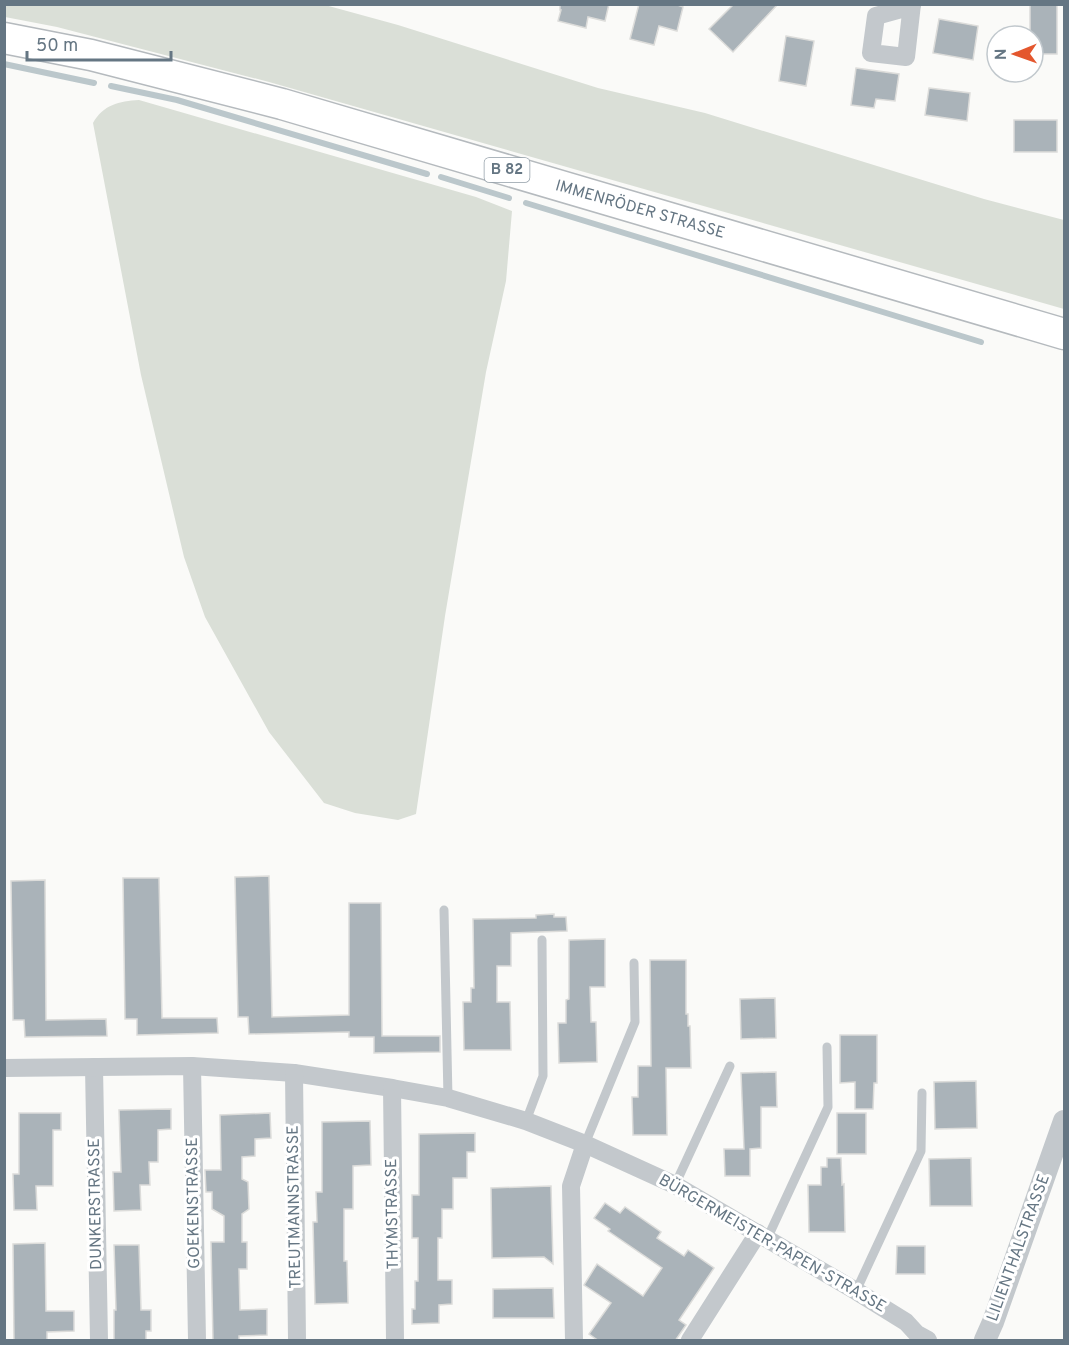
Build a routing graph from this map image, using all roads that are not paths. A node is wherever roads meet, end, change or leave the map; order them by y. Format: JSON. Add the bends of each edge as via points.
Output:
{"nodes":[{"id":1,"x":4,"y":38,"type":"edge"},
{"id":2,"x":1065,"y":334,"type":"edge"},
{"id":3,"x":444,"y":910,"type":"dead end"},
{"id":4,"x":542,"y":940,"type":"dead end"},
{"id":5,"x":634,"y":963,"type":"dead end"},
{"id":6,"x":827,"y":1047,"type":"dead end"},
{"id":7,"x":192,"y":1066,"type":"junction"},
{"id":8,"x":730,"y":1066,"type":"dead end"},
{"id":9,"x":93,"y":1067,"type":"junction"},
{"id":10,"x":4,"y":1068,"type":"edge"},
{"id":11,"x":294,"y":1072,"type":"junction"},
{"id":12,"x":392,"y":1088,"type":"junction"},
{"id":13,"x":922,"y":1093,"type":"dead end"},
{"id":14,"x":448,"y":1098,"type":"junction"},
{"id":15,"x":526,"y":1121,"type":"junction"},
{"id":16,"x":1065,"y":1121,"type":"edge"},
{"id":17,"x":585,"y":1144,"type":"junction"},
{"id":18,"x":675,"y":1185,"type":"junction"},
{"id":19,"x":763,"y":1236,"type":"junction"},
{"id":20,"x":856,"y":1291,"type":"junction"},
{"id":21,"x":906,"y":1322,"type":"junction"},
{"id":22,"x":99,"y":1341,"type":"edge"},
{"id":23,"x":197,"y":1341,"type":"edge"},
{"id":24,"x":297,"y":1341,"type":"edge"},
{"id":25,"x":395,"y":1341,"type":"edge"},
{"id":26,"x":574,"y":1341,"type":"edge"},
{"id":27,"x":690,"y":1341,"type":"edge"},
{"id":28,"x":928,"y":1341,"type":"edge"},
{"id":29,"x":941,"y":1341,"type":"edge"},
{"id":30,"x":985,"y":1341,"type":"edge"}],
"edges":[{"from":1,"to":2,"type":"main road","name":"IMMENRÖDER STRASSE","number":"B 82","via":[[282,104]]},
{"from":3,"to":14,"type":"lane"},
{"from":4,"to":15,"type":"lane","via":[[543,1076]]},
{"from":5,"to":17,"type":"lane","via":[[635,1022]]},
{"from":6,"to":19,"type":"lane","via":[[828,1107]]},
{"from":7,"to":9,"type":"street","name":"BÜRGERMEISTER-PAPEN-STRASSE"},
{"from":7,"to":11,"type":"street","name":"BÜRGERMEISTER-PAPEN-STRASSE"},
{"from":7,"to":23,"type":"street","name":"GOEKENSTRASSE"},
{"from":8,"to":18,"type":"lane"},
{"from":9,"to":10,"type":"street","name":"BÜRGERMEISTER-PAPEN-STRASSE"},
{"from":9,"to":22,"type":"street","name":"DUNKERSTRASSE"},
{"from":11,"to":12,"type":"street","name":"BÜRGERMEISTER-PAPEN-STRASSE"},
{"from":11,"to":24,"type":"street","name":"TREUTMANNSTRASSE"},
{"from":12,"to":14,"type":"street","name":"BÜRGERMEISTER-PAPEN-STRASSE"},
{"from":12,"to":25,"type":"street","name":"THYMSTRASSE"},
{"from":13,"to":20,"type":"lane","via":[[921,1151]]},
{"from":14,"to":15,"type":"street","name":"BÜRGERMEISTER-PAPEN-STRASSE"},
{"from":15,"to":17,"type":"street","name":"BÜRGERMEISTER-PAPEN-STRASSE"},
{"from":16,"to":30,"type":"street","name":"LILIENTHALSTRASSE"},
{"from":17,"to":18,"type":"street","name":"BÜRGERMEISTER-PAPEN-STRASSE"},
{"from":17,"to":26,"type":"street","via":[[571,1186]]},
{"from":18,"to":19,"type":"street","name":"BÜRGERMEISTER-PAPEN-STRASSE"},
{"from":19,"to":20,"type":"street","name":"BÜRGERMEISTER-PAPEN-STRASSE"},
{"from":19,"to":27,"type":"street"},
{"from":20,"to":21,"type":"street","name":"BÜRGERMEISTER-PAPEN-STRASSE"},
{"from":21,"to":28,"type":"street","name":"BÜRGERMEISTER-PAPEN-STRASSE"},
{"from":21,"to":29,"type":"street","name":"BÜRGERMEISTER-PAPEN-STRASSE"}]}
